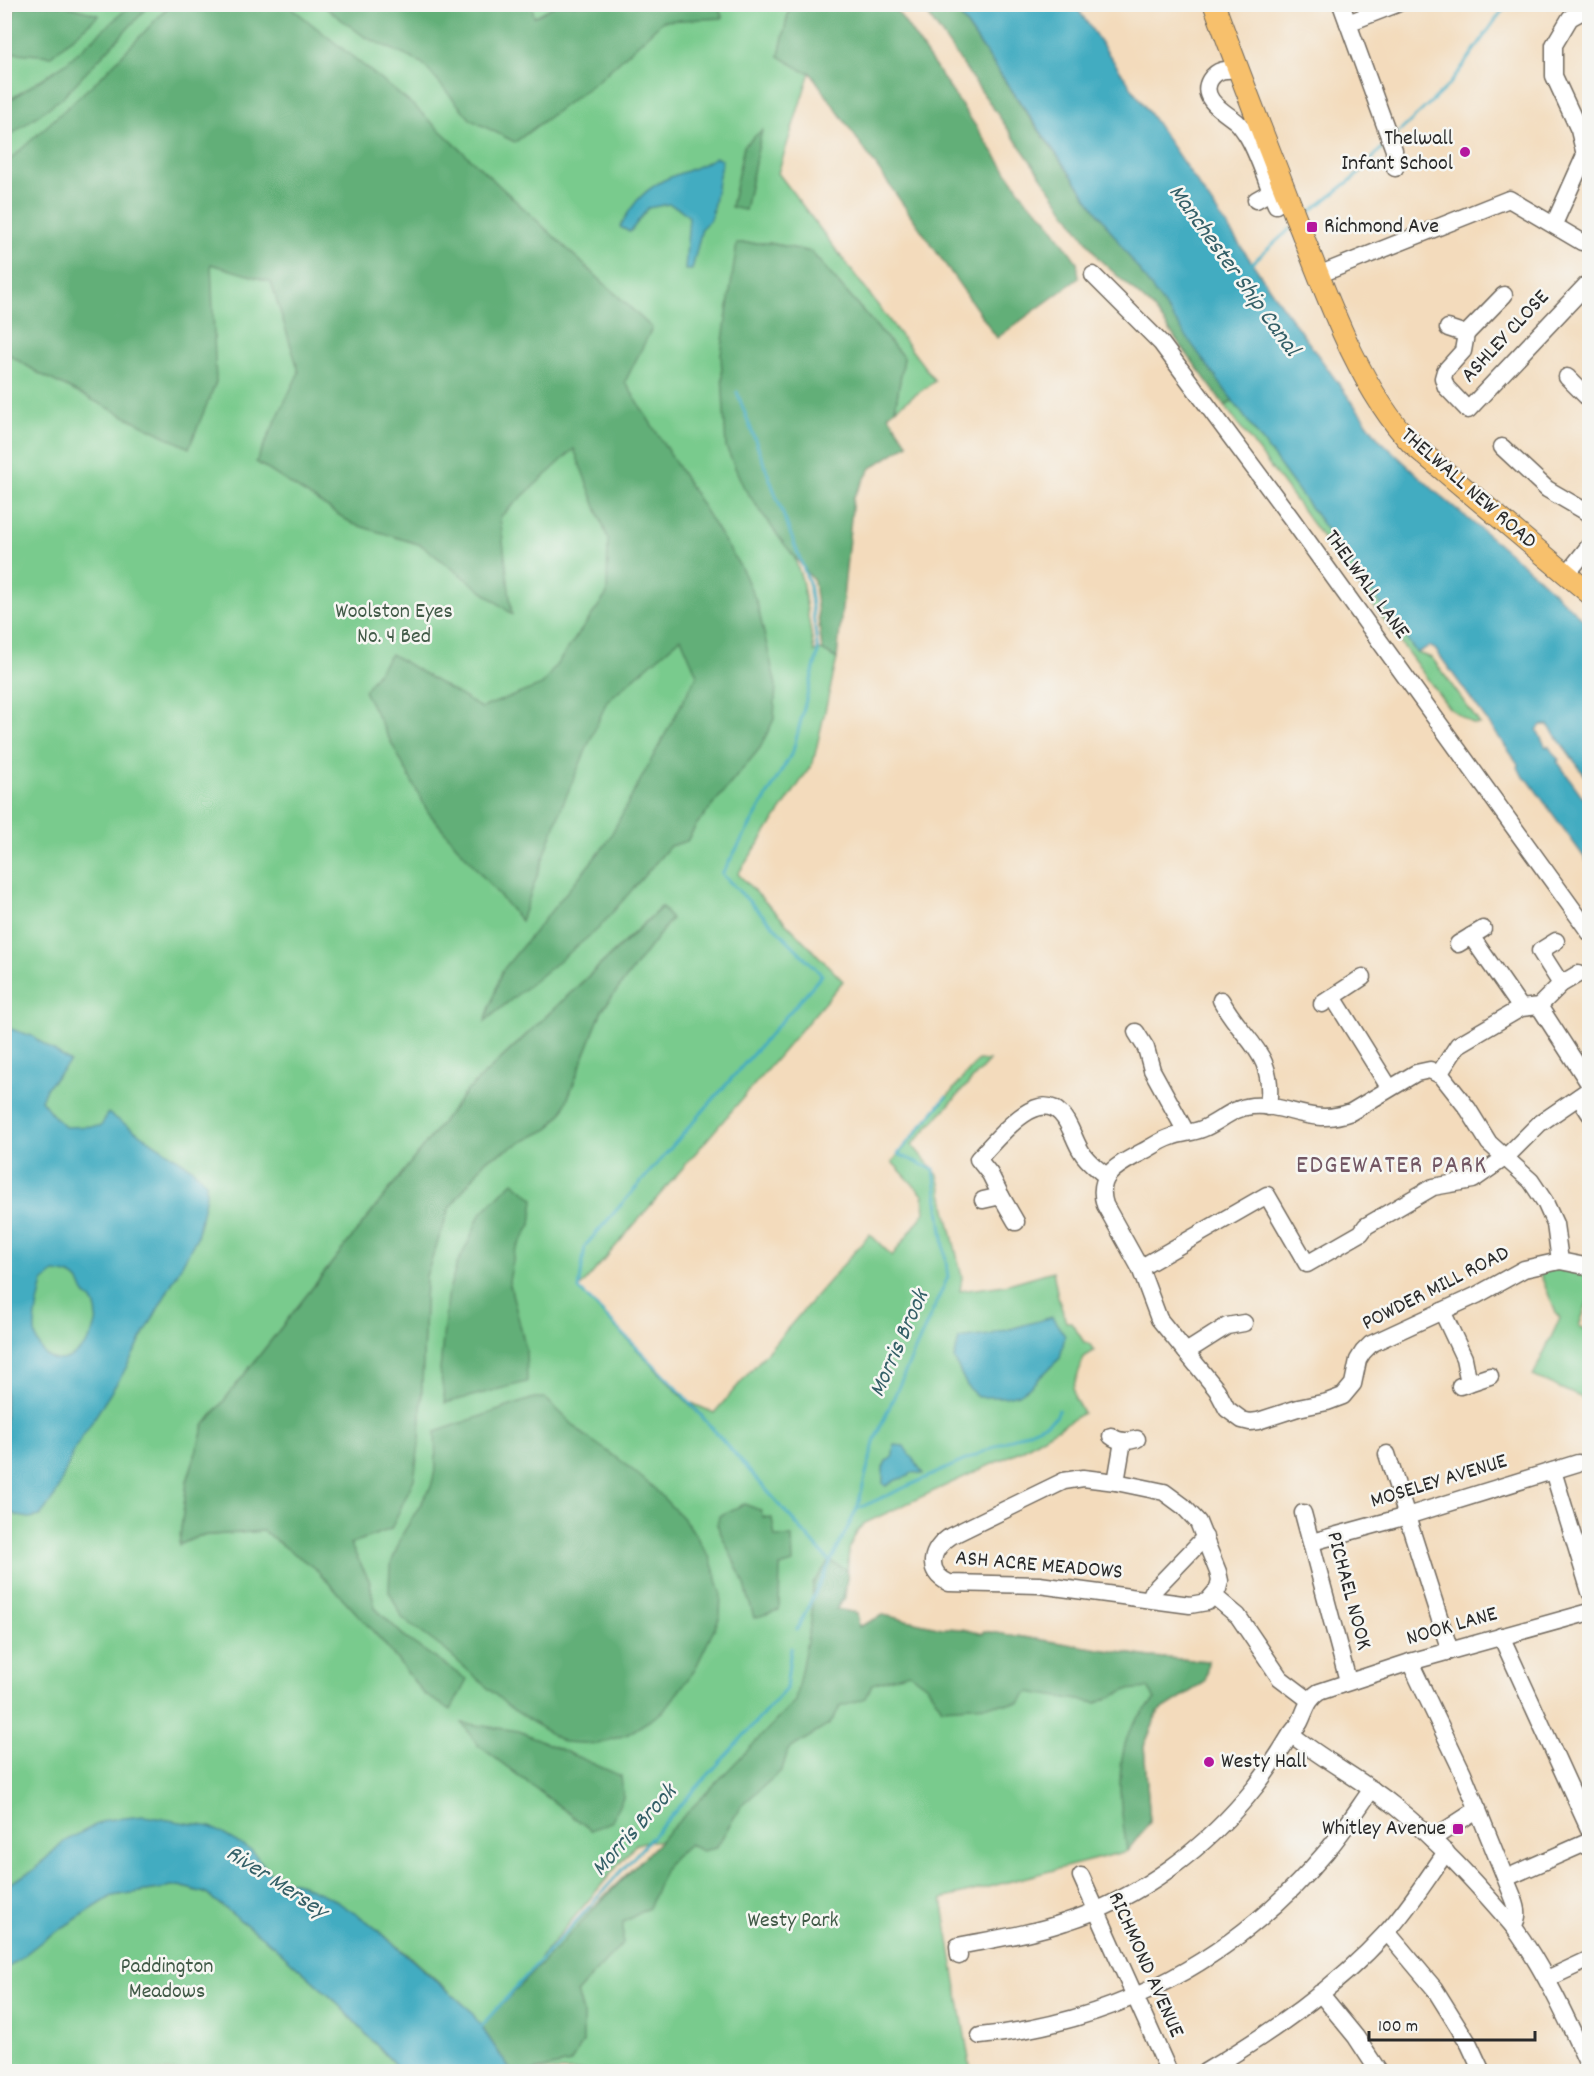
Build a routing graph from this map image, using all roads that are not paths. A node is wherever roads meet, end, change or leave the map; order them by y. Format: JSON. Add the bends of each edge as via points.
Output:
{"nodes":[{"id":1,"x":1214,"y":4,"type":"edge"},
{"id":2,"x":1341,"y":4,"type":"edge"},
{"id":3,"x":1397,"y":4,"type":"edge"},
{"id":4,"x":1590,"y":7,"type":"edge"},
{"id":5,"x":1348,"y":23,"type":"junction"},
{"id":6,"x":1238,"y":69,"type":"junction"},
{"id":7,"x":1395,"y":168,"type":"dead end"},
{"id":8,"x":1267,"y":199,"type":"dead end"},
{"id":9,"x":1554,"y":224,"type":"junction"},
{"id":10,"x":1590,"y":242,"type":"edge"},
{"id":11,"x":1093,"y":275,"type":"dead end"},
{"id":12,"x":1318,"y":275,"type":"junction"},
{"id":13,"x":1590,"y":281,"type":"edge"},
{"id":14,"x":1503,"y":295,"type":"dead end"},
{"id":15,"x":1448,"y":328,"type":"dead end"},
{"id":16,"x":1467,"y":334,"type":"junction"},
{"id":17,"x":1566,"y":377,"type":"dead end"},
{"id":18,"x":1590,"y":400,"type":"edge"},
{"id":19,"x":1502,"y":446,"type":"dead end"},
{"id":20,"x":1590,"y":514,"type":"edge"},
{"id":21,"x":1590,"y":545,"type":"edge"},
{"id":22,"x":1567,"y":574,"type":"junction"},
{"id":23,"x":1590,"y":594,"type":"edge"},
{"id":24,"x":1590,"y":933,"type":"edge"},
{"id":25,"x":1471,"y":936,"type":"dead end"},
{"id":26,"x":1556,"y":941,"type":"dead end"},
{"id":27,"x":1578,"y":974,"type":"dead end"},
{"id":28,"x":1363,"y":977,"type":"dead end"},
{"id":29,"x":1561,"y":984,"type":"junction"},
{"id":30,"x":1221,"y":1000,"type":"dead end"},
{"id":31,"x":1539,"y":1006,"type":"junction"},
{"id":32,"x":1521,"y":1008,"type":"junction"},
{"id":33,"x":1136,"y":1032,"type":"dead end"},
{"id":34,"x":1439,"y":1074,"type":"junction"},
{"id":35,"x":1389,"y":1087,"type":"junction"},
{"id":36,"x":1586,"y":1090,"type":"edge"},
{"id":37,"x":1268,"y":1107,"type":"junction"},
{"id":38,"x":1590,"y":1114,"type":"edge"},
{"id":39,"x":1186,"y":1132,"type":"junction"},
{"id":40,"x":1506,"y":1157,"type":"junction"},
{"id":41,"x":1107,"y":1177,"type":"junction"},
{"id":42,"x":1001,"y":1196,"type":"junction"},
{"id":43,"x":983,"y":1200,"type":"dead end"},
{"id":44,"x":1016,"y":1222,"type":"dead end"},
{"id":45,"x":1560,"y":1261,"type":"junction"},
{"id":46,"x":1140,"y":1268,"type":"junction"},
{"id":47,"x":1590,"y":1268,"type":"edge"},
{"id":48,"x":1442,"y":1311,"type":"junction"},
{"id":49,"x":1244,"y":1323,"type":"dead end"},
{"id":50,"x":1186,"y":1352,"type":"junction"},
{"id":51,"x":1491,"y":1376,"type":"dead end"},
{"id":52,"x":1123,"y":1438,"type":"dead end"},
{"id":53,"x":1387,"y":1454,"type":"dead end"},
{"id":54,"x":1578,"y":1463,"type":"dead end"},
{"id":55,"x":1553,"y":1471,"type":"junction"},
{"id":56,"x":1116,"y":1482,"type":"junction"},
{"id":57,"x":1303,"y":1513,"type":"dead end"},
{"id":58,"x":1407,"y":1516,"type":"junction"},
{"id":59,"x":1205,"y":1537,"type":"junction"},
{"id":60,"x":1312,"y":1542,"type":"junction"},
{"id":61,"x":1590,"y":1592,"type":"edge"},
{"id":62,"x":1214,"y":1596,"type":"junction"},
{"id":63,"x":1150,"y":1598,"type":"junction"},
{"id":64,"x":1590,"y":1612,"type":"edge"},
{"id":65,"x":1501,"y":1636,"type":"junction"},
{"id":66,"x":1450,"y":1651,"type":"junction"},
{"id":67,"x":1410,"y":1662,"type":"junction"},
{"id":68,"x":1348,"y":1681,"type":"junction"},
{"id":69,"x":1310,"y":1700,"type":"junction"},
{"id":70,"x":1291,"y":1734,"type":"junction"},
{"id":71,"x":1372,"y":1789,"type":"junction"},
{"id":72,"x":1478,"y":1809,"type":"junction"},
{"id":73,"x":1590,"y":1831,"type":"edge"},
{"id":74,"x":1432,"y":1839,"type":"junction"},
{"id":75,"x":1590,"y":1841,"type":"edge"},
{"id":76,"x":1446,"y":1852,"type":"junction"},
{"id":77,"x":1081,"y":1876,"type":"dead end"},
{"id":78,"x":1506,"y":1878,"type":"junction"},
{"id":79,"x":1096,"y":1910,"type":"junction"},
{"id":80,"x":1513,"y":1926,"type":"junction"},
{"id":81,"x":1387,"y":1932,"type":"junction"},
{"id":82,"x":959,"y":1956,"type":"dead end"},
{"id":83,"x":1590,"y":1959,"type":"edge"},
{"id":84,"x":1548,"y":1979,"type":"junction"},
{"id":85,"x":1320,"y":1994,"type":"junction"},
{"id":86,"x":1136,"y":1997,"type":"junction"},
{"id":87,"x":980,"y":2036,"type":"dead end"},
{"id":88,"x":1589,"y":2065,"type":"edge"},
{"id":89,"x":1169,"y":2072,"type":"edge"},
{"id":90,"x":1205,"y":2072,"type":"edge"},
{"id":91,"x":1379,"y":2072,"type":"edge"},
{"id":92,"x":1482,"y":2072,"type":"edge"}],
"edges":[{"from":1,"to":6,"type":"main road","name":"THELWALL NEW ROAD"},
{"from":2,"to":5,"type":"street"},
{"from":3,"to":5,"type":"street"},
{"from":4,"to":9,"type":"street","via":[[1570,18],[1554,45],[1554,76],[1579,130],[1585,155]]},
{"from":5,"to":7,"type":"street","via":[[1390,140]]},
{"from":6,"to":8,"type":"street","via":[[1223,69],[1213,75],[1208,96],[1238,123],[1248,138]]},
{"from":6,"to":12,"type":"main road","name":"THELWALL NEW ROAD"},
{"from":9,"to":10,"type":"street","via":[[1582,242]]},
{"from":9,"to":12,"type":"street","via":[[1509,199]]},
{"from":11,"to":24,"type":"street","name":"THELWALL LANE","via":[[1161,343]]},
{"from":12,"to":22,"type":"main road","name":"THELWALL NEW ROAD","via":[[1356,359],[1398,429]]},
{"from":13,"to":16,"type":"street","name":"ASHLEY CLOSE","via":[[1468,410],[1446,387],[1443,378],[1463,351]]},
{"from":14,"to":16,"type":"street","name":"ASHLEY CLOSE"},
{"from":15,"to":16,"type":"street","name":"ASHLEY CLOSE"},
{"from":17,"to":18,"type":"street"},
{"from":19,"to":20,"type":"street","via":[[1547,489]]},
{"from":21,"to":22,"type":"street"},
{"from":22,"to":23,"type":"main road","name":"THELWALL NEW ROAD"},
{"from":25,"to":32,"type":"street"},
{"from":26,"to":29,"type":"street","via":[[1540,951]]},
{"from":27,"to":29,"type":"street"},
{"from":28,"to":35,"type":"street","via":[[1327,1001]]},
{"from":29,"to":31,"type":"street"},
{"from":30,"to":37,"type":"street","via":[[1261,1054],[1269,1073]]},
{"from":31,"to":32,"type":"street"},
{"from":31,"to":36,"type":"street"},
{"from":32,"to":34,"type":"street","via":[[1458,1045]]},
{"from":33,"to":39,"type":"street"},
{"from":34,"to":35,"type":"street","via":[[1430,1070],[1416,1072]]},
{"from":34,"to":40,"type":"street","via":[[1489,1143]]},
{"from":35,"to":37,"type":"street","via":[[1351,1112],[1331,1118]]},
{"from":36,"to":38,"type":"street"},
{"from":36,"to":40,"type":"street","via":[[1539,1124]]},
{"from":37,"to":39,"type":"street","via":[[1241,1108],[1202,1129]]},
{"from":39,"to":41,"type":"street","via":[[1117,1167]]},
{"from":40,"to":45,"type":"street","via":[[1531,1181],[1545,1202],[1555,1224]]},
{"from":40,"to":46,"type":"street","via":[[1473,1180],[1434,1187],[1307,1264],[1267,1194]]},
{"from":41,"to":42,"type":"street","via":[[1081,1152],[1061,1113],[1048,1106],[1033,1108],[1021,1114],[978,1159]]},
{"from":41,"to":46,"type":"street","name":"POWDER MILL ROAD","via":[[1102,1191],[1105,1205]]},
{"from":42,"to":43,"type":"street"},
{"from":42,"to":44,"type":"street"},
{"from":45,"to":47,"type":"street","name":"POWDER MILL ROAD"},
{"from":45,"to":48,"type":"street","name":"POWDER MILL ROAD","via":[[1524,1269]]},
{"from":46,"to":50,"type":"street","name":"POWDER MILL ROAD","via":[[1159,1319]]},
{"from":48,"to":50,"type":"street","name":"POWDER MILL ROAD","via":[[1371,1344],[1358,1360],[1353,1384],[1343,1396],[1258,1421],[1233,1415]]},
{"from":48,"to":51,"type":"street","via":[[1464,1358],[1464,1384]]},
{"from":49,"to":50,"type":"street","via":[[1227,1326]]},
{"from":52,"to":56,"type":"street"},
{"from":53,"to":58,"type":"street"},
{"from":54,"to":55,"type":"street","name":"MOSELEY AVENUE"},
{"from":55,"to":58,"type":"street","name":"MOSELEY AVENUE"},
{"from":55,"to":61,"type":"street"},
{"from":56,"to":59,"type":"street","name":"ASH ACRE MEADOWS","via":[[1164,1492],[1184,1506]]},
{"from":56,"to":63,"type":"street","name":"ASH ACRE MEADOWS","via":[[1083,1478],[1064,1481],[951,1536],[936,1548],[934,1566],[941,1579],[949,1583],[1039,1585]]},
{"from":57,"to":60,"type":"street","name":"PICHAEL NOOK"},
{"from":58,"to":60,"type":"street","name":"MOSELEY AVENUE"},
{"from":58,"to":66,"type":"street"},
{"from":59,"to":62,"type":"street","name":"ASH ACRE MEADOWS","via":[[1218,1572]]},
{"from":59,"to":63,"type":"street","name":"ASH ACRE MEADOWS"},
{"from":60,"to":68,"type":"street","name":"PICHAEL NOOK"},
{"from":62,"to":63,"type":"street","name":"ASH ACRE MEADOWS","via":[[1199,1605]]},
{"from":62,"to":69,"type":"street","via":[[1238,1616],[1280,1678]]},
{"from":64,"to":65,"type":"street","name":"NOOK LANE"},
{"from":65,"to":66,"type":"street","name":"NOOK LANE"},
{"from":65,"to":73,"type":"street"},
{"from":66,"to":67,"type":"street","name":"NOOK LANE"},
{"from":67,"to":68,"type":"street","name":"NOOK LANE"},
{"from":67,"to":72,"type":"street"},
{"from":68,"to":69,"type":"street","name":"NOOK LANE"},
{"from":69,"to":70,"type":"street"},
{"from":70,"to":71,"type":"street"},
{"from":70,"to":79,"type":"street","via":[[1270,1768],[1216,1830],[1153,1880]]},
{"from":71,"to":74,"type":"street"},
{"from":71,"to":86,"type":"street","via":[[1328,1850],[1272,1909],[1196,1965]]},
{"from":72,"to":74,"type":"street"},
{"from":72,"to":78,"type":"street"},
{"from":74,"to":76,"type":"street"},
{"from":75,"to":78,"type":"street"},
{"from":76,"to":80,"type":"street"},
{"from":76,"to":81,"type":"street"},
{"from":77,"to":79,"type":"street","name":"RICHMOND AVENUE"},
{"from":78,"to":80,"type":"street","via":[[1518,1913]]},
{"from":79,"to":82,"type":"street","via":[[1065,1923],[958,1946]]},
{"from":79,"to":86,"type":"street","name":"RICHMOND AVENUE"},
{"from":80,"to":84,"type":"street"},
{"from":81,"to":85,"type":"street"},
{"from":81,"to":92,"type":"street","via":[[1434,1988]]},
{"from":83,"to":84,"type":"street"},
{"from":84,"to":88,"type":"street"},
{"from":85,"to":90,"type":"street","via":[[1252,2044]]},
{"from":85,"to":91,"type":"street"},
{"from":86,"to":87,"type":"street","via":[[1060,2021]]},
{"from":86,"to":89,"type":"street","name":"RICHMOND AVENUE"}]}
